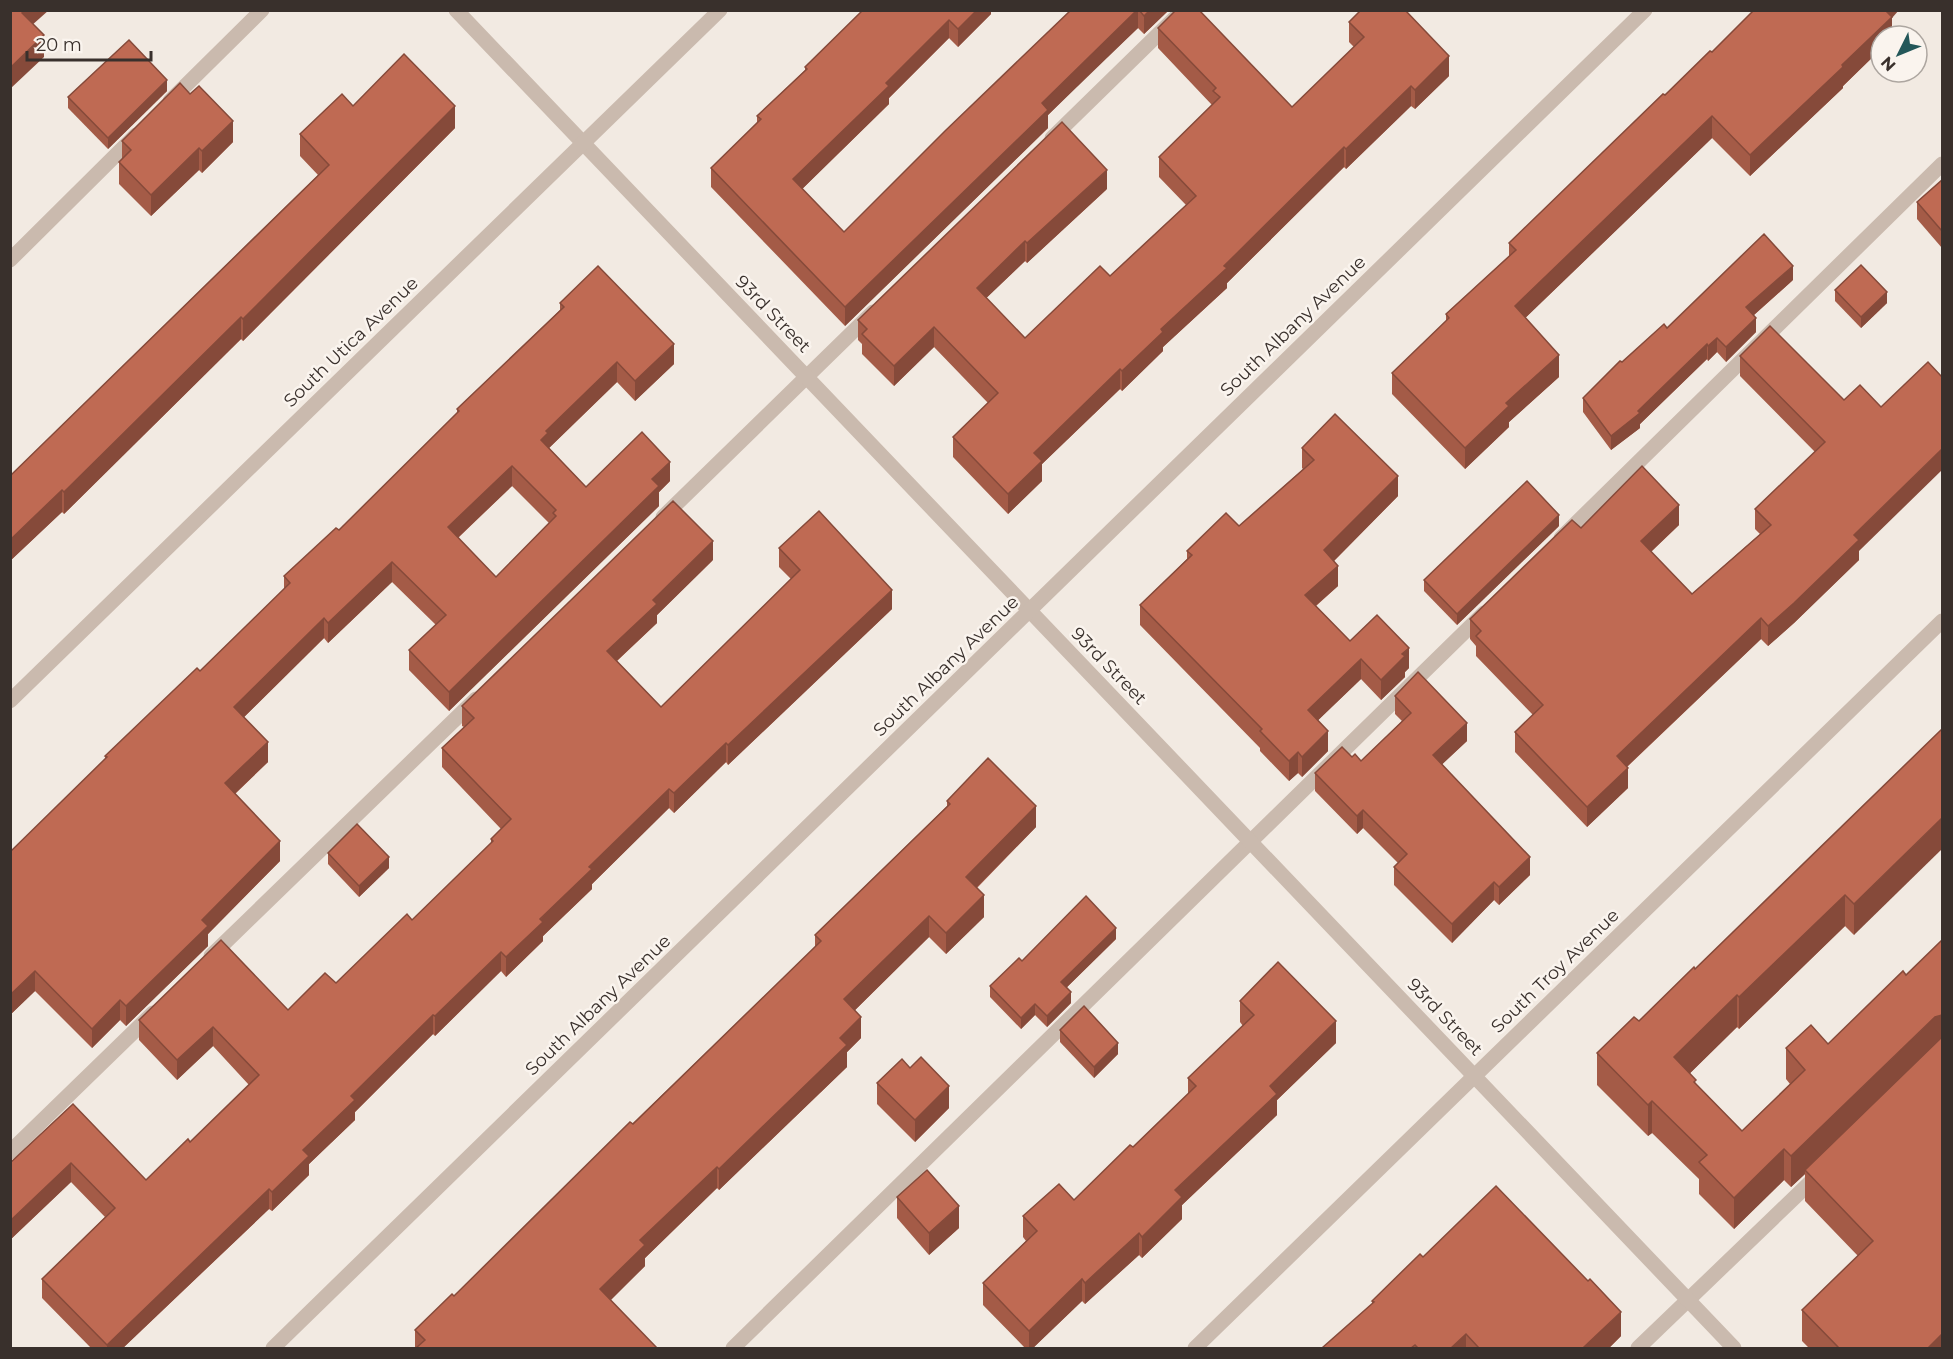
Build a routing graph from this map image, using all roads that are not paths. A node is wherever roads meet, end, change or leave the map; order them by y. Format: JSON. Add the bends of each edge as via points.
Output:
{"nodes":[{"id":1,"x":262,"y":10,"type":"edge"},
{"id":2,"x":456,"y":10,"type":"edge"},
{"id":3,"x":720,"y":10,"type":"edge"},
{"id":4,"x":1183,"y":10,"type":"edge"},
{"id":5,"x":1645,"y":10,"type":"edge"},
{"id":6,"x":161,"y":110,"type":"edge"},
{"id":7,"x":144,"y":127,"type":"edge"},
{"id":8,"x":583,"y":144,"type":"junction"},
{"id":9,"x":1037,"y":152,"type":"edge"},
{"id":10,"x":1942,"y":164,"type":"edge"},
{"id":11,"x":10,"y":260,"type":"edge"},
{"id":12,"x":883,"y":302,"type":"edge"},
{"id":13,"x":806,"y":377,"type":"junction"},
{"id":14,"x":652,"y":527,"type":"edge"},
{"id":15,"x":1549,"y":549,"type":"edge"},
{"id":16,"x":1498,"y":599,"type":"edge"},
{"id":17,"x":1029,"y":611,"type":"junction"},
{"id":18,"x":1942,"y":621,"type":"edge"},
{"id":19,"x":490,"y":685,"type":"edge"},
{"id":20,"x":10,"y":701,"type":"edge"},
{"id":21,"x":1250,"y":842,"type":"junction"},
{"id":22,"x":199,"y":968,"type":"edge"},
{"id":23,"x":165,"y":1002,"type":"edge"},
{"id":24,"x":1474,"y":1076,"type":"junction"},
{"id":25,"x":10,"y":1152,"type":"edge"},
{"id":26,"x":1834,"y":1160,"type":"edge"},
{"id":27,"x":1688,"y":1300,"type":"junction"},
{"id":28,"x":273,"y":1348,"type":"edge"},
{"id":29,"x":733,"y":1348,"type":"edge"},
{"id":30,"x":1195,"y":1348,"type":"edge"},
{"id":31,"x":1638,"y":1348,"type":"edge"},
{"id":32,"x":1734,"y":1348,"type":"edge"}],
"edges":[{"from":1,"to":6,"type":"street"},
{"from":2,"to":8,"type":"street","name":"93rd Street"},
{"from":3,"to":8,"type":"street","name":"South Utica Avenue"},
{"from":4,"to":9,"type":"street"},
{"from":5,"to":17,"type":"street","name":"South Albany Avenue"},
{"from":7,"to":11,"type":"street"},
{"from":8,"to":13,"type":"street","name":"93rd Street"},
{"from":8,"to":20,"type":"street","name":"South Utica Avenue"},
{"from":10,"to":15,"type":"street"},
{"from":12,"to":13,"type":"street"},
{"from":13,"to":14,"type":"street"},
{"from":13,"to":17,"type":"street","name":"93rd Street"},
{"from":16,"to":21,"type":"street"},
{"from":17,"to":21,"type":"street","name":"93rd Street"},
{"from":17,"to":28,"type":"street","name":"South Albany Avenue"},
{"from":18,"to":24,"type":"street","name":"South Troy Avenue"},
{"from":19,"to":22,"type":"street"},
{"from":21,"to":24,"type":"street","name":"93rd Street"},
{"from":21,"to":29,"type":"street"},
{"from":23,"to":25,"type":"street"},
{"from":24,"to":27,"type":"street","name":"93rd Street"},
{"from":24,"to":30,"type":"street","name":"South Troy Avenue"},
{"from":26,"to":27,"type":"street"},
{"from":27,"to":31,"type":"street"},
{"from":27,"to":32,"type":"street","name":"93rd Street"}]}
